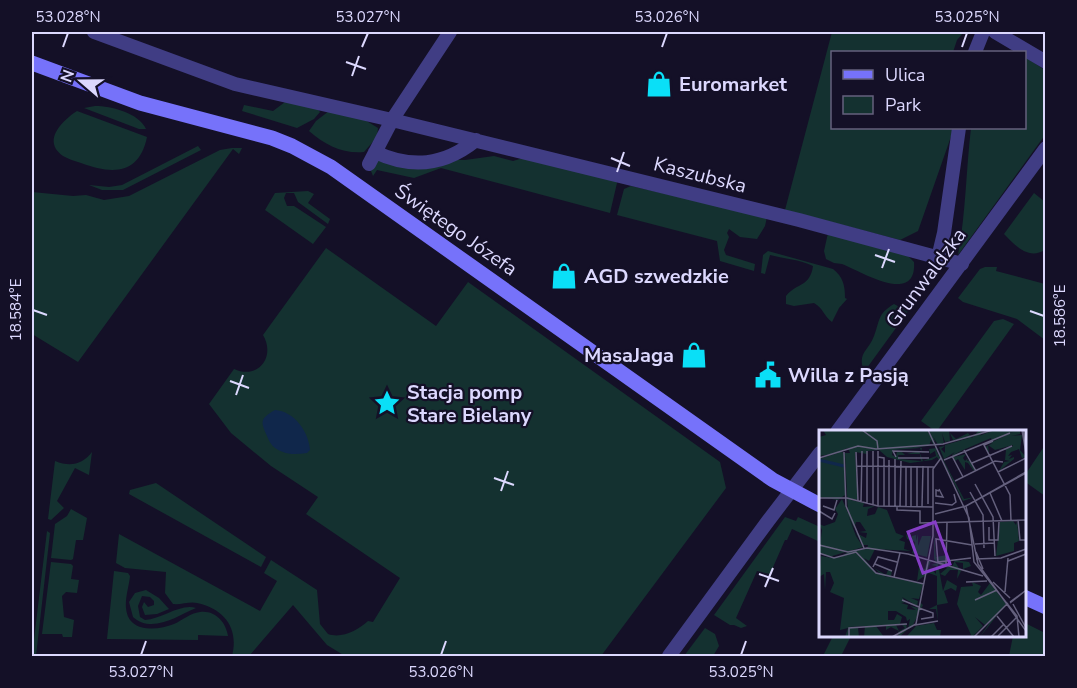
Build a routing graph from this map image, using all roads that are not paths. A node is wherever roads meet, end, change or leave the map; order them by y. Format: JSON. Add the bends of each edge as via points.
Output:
{"nodes":[{"id":1,"x":94,"y":32,"type":"edge"},
{"id":2,"x":450,"y":32,"type":"edge"},
{"id":3,"x":983,"y":32,"type":"edge"},
{"id":4,"x":995,"y":32,"type":"edge"},
{"id":5,"x":975,"y":51,"type":"edge"},
{"id":6,"x":1046,"y":62,"type":"edge"},
{"id":7,"x":32,"y":63,"type":"edge"},
{"id":8,"x":392,"y":120,"type":"junction"},
{"id":9,"x":959,"y":129,"type":"edge"},
{"id":10,"x":476,"y":140,"type":"junction"},
{"id":11,"x":1046,"y":148,"type":"edge"},
{"id":12,"x":938,"y":258,"type":"junction"},
{"id":13,"x":962,"y":264,"type":"junction"},
{"id":14,"x":838,"y":430,"type":"edge"},
{"id":15,"x":819,"y":454,"type":"edge"},
{"id":16,"x":792,"y":490,"type":"junction"},
{"id":17,"x":819,"y":504,"type":"edge"},
{"id":18,"x":1026,"y":598,"type":"edge"},
{"id":19,"x":1046,"y":607,"type":"edge"},
{"id":20,"x":669,"y":657,"type":"edge"}],
"edges":[{"from":1,"to":8,"type":"street","name":"Kaszubska","via":[[235,84]]},
{"from":2,"to":8,"type":"street"},
{"from":3,"to":5,"type":"street"},
{"from":4,"to":6,"type":"street"},
{"from":7,"to":16,"type":"street","name":"Świętego Józefa","via":[[140,103],[254,133],[309,154]]},
{"from":8,"to":10,"type":"street","name":"Kaszubska"},
{"from":8,"to":10,"type":"street","via":[[372,158],[422,163],[454,154]]},
{"from":9,"to":12,"type":"street"},
{"from":10,"to":12,"type":"street","name":"Kaszubska"},
{"from":11,"to":13,"type":"street","name":"Grunwaldzka"},
{"from":12,"to":13,"type":"street","name":"Kaszubska"},
{"from":13,"to":14,"type":"street","name":"Grunwaldzka"},
{"from":15,"to":16,"type":"street"},
{"from":16,"to":17,"type":"street","name":"Świętego Józefa"},
{"from":16,"to":20,"type":"street"},
{"from":18,"to":19,"type":"street"}]}
